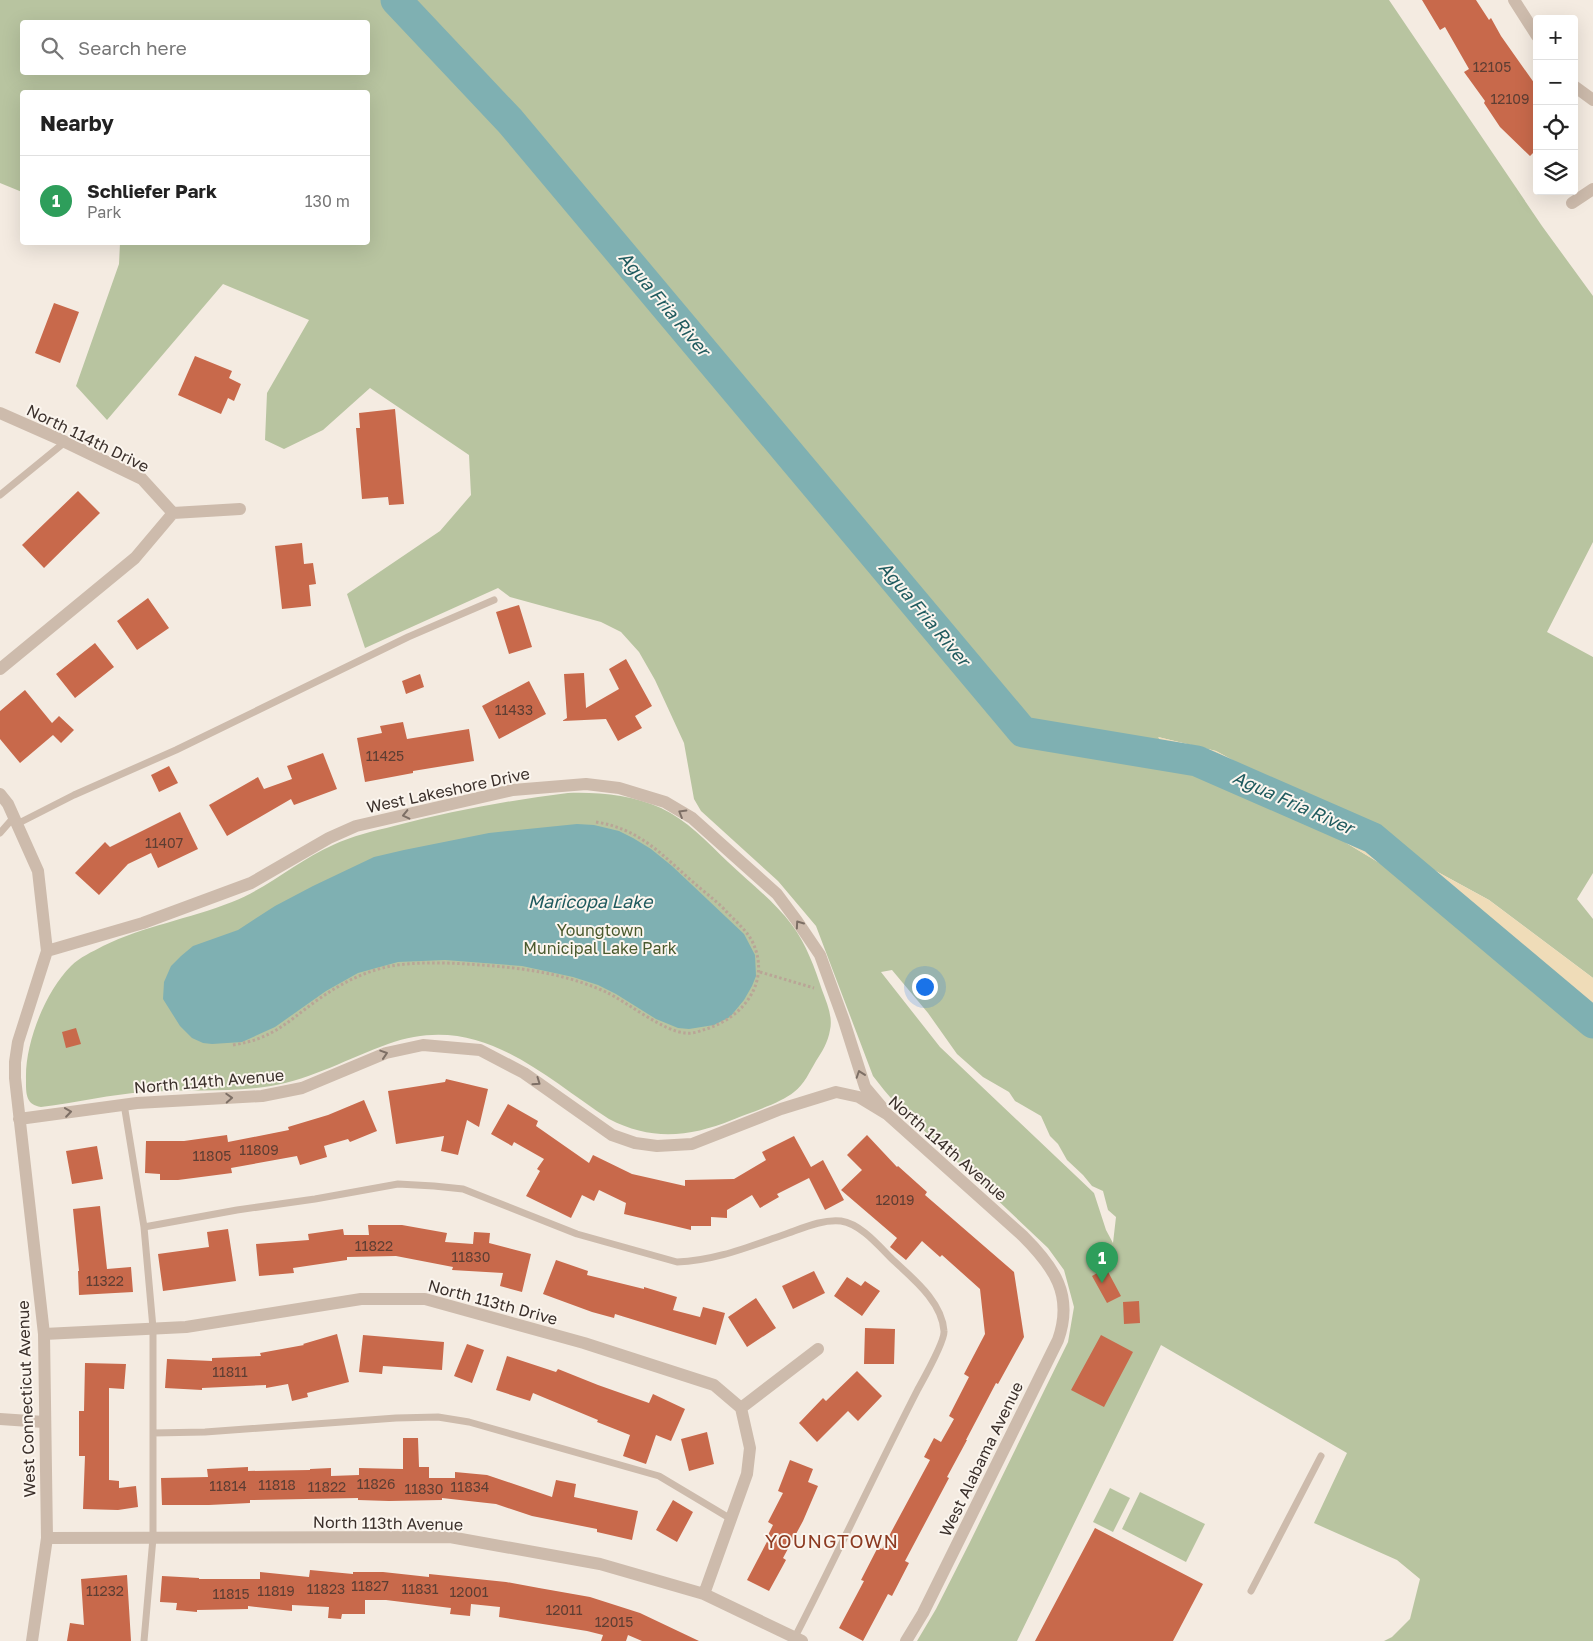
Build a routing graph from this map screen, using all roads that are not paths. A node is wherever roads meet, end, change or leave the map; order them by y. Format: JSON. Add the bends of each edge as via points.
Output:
{"nodes":[{"id":1,"x":1514,"y":0,"type":"edge"},
{"id":2,"x":1533,"y":30,"type":"edge"},
{"id":3,"x":1578,"y":89,"type":"edge"},
{"id":4,"x":1593,"y":100,"type":"edge"},
{"id":5,"x":1593,"y":189,"type":"edge"},
{"id":6,"x":1572,"y":203,"type":"dead end"},
{"id":7,"x":0,"y":413,"type":"edge"},
{"id":8,"x":65,"y":442,"type":"junction"},
{"id":9,"x":0,"y":495,"type":"edge"},
{"id":10,"x":240,"y":509,"type":"dead end"},
{"id":11,"x":173,"y":513,"type":"junction"},
{"id":12,"x":494,"y":600,"type":"dead end"},
{"id":13,"x":0,"y":670,"type":"edge"},
{"id":14,"x":0,"y":794,"type":"edge"},
{"id":15,"x":16,"y":821,"type":"junction"},
{"id":16,"x":0,"y":833,"type":"edge"},
{"id":17,"x":47,"y":951,"type":"junction"},
{"id":18,"x":124,"y":1104,"type":"junction"},
{"id":19,"x":887,"y":1114,"type":"junction"},
{"id":20,"x":20,"y":1119,"type":"junction"},
{"id":21,"x":144,"y":1227,"type":"junction"},
{"id":22,"x":1060,"y":1286,"type":"joint"},
{"id":23,"x":153,"y":1328,"type":"junction"},
{"id":24,"x":44,"y":1334,"type":"junction"},
{"id":25,"x":818,"y":1349,"type":"dead end"},
{"id":26,"x":742,"y":1408,"type":"junction"},
{"id":27,"x":0,"y":1419,"type":"edge"},
{"id":28,"x":44,"y":1422,"type":"junction"},
{"id":29,"x":153,"y":1433,"type":"junction"},
{"id":30,"x":1321,"y":1456,"type":"dead end"},
{"id":31,"x":731,"y":1519,"type":"junction"},
{"id":32,"x":47,"y":1538,"type":"junction"},
{"id":33,"x":153,"y":1538,"type":"junction"},
{"id":34,"x":1251,"y":1591,"type":"dead end"},
{"id":35,"x":704,"y":1594,"type":"junction"},
{"id":36,"x":799,"y":1639,"type":"edge"},
{"id":37,"x":32,"y":1641,"type":"edge"},
{"id":38,"x":144,"y":1641,"type":"edge"},
{"id":39,"x":906,"y":1641,"type":"edge"}],
"edges":[{"from":1,"to":2,"type":"street"},
{"from":3,"to":4,"type":"street"},
{"from":5,"to":6,"type":"street"},
{"from":7,"to":8,"type":"street","name":"North 114th Drive"},
{"from":8,"to":9,"type":"lane"},
{"from":8,"to":11,"type":"street","name":"North 114th Drive","via":[[142,479]]},
{"from":10,"to":11,"type":"street"},
{"from":11,"to":13,"type":"street","via":[[135,558]]},
{"from":12,"to":15,"type":"lane","via":[[408,637],[176,750]]},
{"from":14,"to":15,"type":"street"},
{"from":15,"to":16,"type":"lane"},
{"from":15,"to":17,"type":"street","via":[[38,871]]},
{"from":19,"to":17,"type":"street","name":"West Lakeshore Drive","one_way":true,"via":[[865,1087],[820,954],[777,894],[692,818],[665,802],[620,788],[586,784],[514,790],[356,826],[250,883],[143,923]]},
{"from":17,"to":20,"type":"street","name":"West Connecticut Avenue","via":[[18,1042],[15,1078]]},
{"from":18,"to":19,"type":"street","name":"North 114th Avenue","one_way":true,"via":[[262,1096],[302,1088],[386,1053],[423,1045],[480,1050],[524,1073],[612,1135],[635,1143],[657,1146],[692,1144],[781,1109],[836,1092],[859,1097]]},
{"from":20,"to":18,"type":"street","name":"North 114th Avenue","one_way":true},
{"from":18,"to":21,"type":"lane"},
{"from":19,"to":22,"type":"street","name":"North 114th Avenue","via":[[1023,1236],[1049,1264]]},
{"from":20,"to":24,"type":"street","name":"West Connecticut Avenue"},
{"from":21,"to":23,"type":"lane"},
{"from":21,"to":36,"type":"lane","via":[[398,1184],[463,1189],[577,1234],[677,1262],[722,1256],[824,1221],[842,1221],[865,1232],[926,1292],[941,1316],[944,1333],[867,1488]]},
{"from":22,"to":39,"type":"street","name":"West Alabama Avenue","via":[[1064,1320],[1058,1340],[923,1613]]},
{"from":23,"to":24,"type":"street","name":"North 113th Drive"},
{"from":23,"to":26,"type":"street","name":"North 113th Drive","via":[[186,1327],[361,1299],[425,1299],[584,1343],[714,1385]]},
{"from":23,"to":29,"type":"lane"},
{"from":24,"to":28,"type":"street","name":"West Connecticut Avenue"},
{"from":25,"to":26,"type":"street"},
{"from":26,"to":31,"type":"street","via":[[750,1448],[747,1474]]},
{"from":27,"to":28,"type":"street"},
{"from":28,"to":32,"type":"street","name":"West Connecticut Avenue"},
{"from":29,"to":31,"type":"lane","via":[[438,1417],[469,1422],[659,1476]]},
{"from":29,"to":33,"type":"lane"},
{"from":30,"to":34,"type":"lane"},
{"from":31,"to":35,"type":"street"},
{"from":32,"to":33,"type":"street","name":"North 113th Avenue"},
{"from":32,"to":37,"type":"street","name":"West Connecticut Avenue"},
{"from":33,"to":35,"type":"street","name":"North 113th Avenue","via":[[450,1537],[600,1564]]},
{"from":33,"to":38,"type":"lane"},
{"from":35,"to":36,"type":"street","name":"North 113th Avenue"}]}
